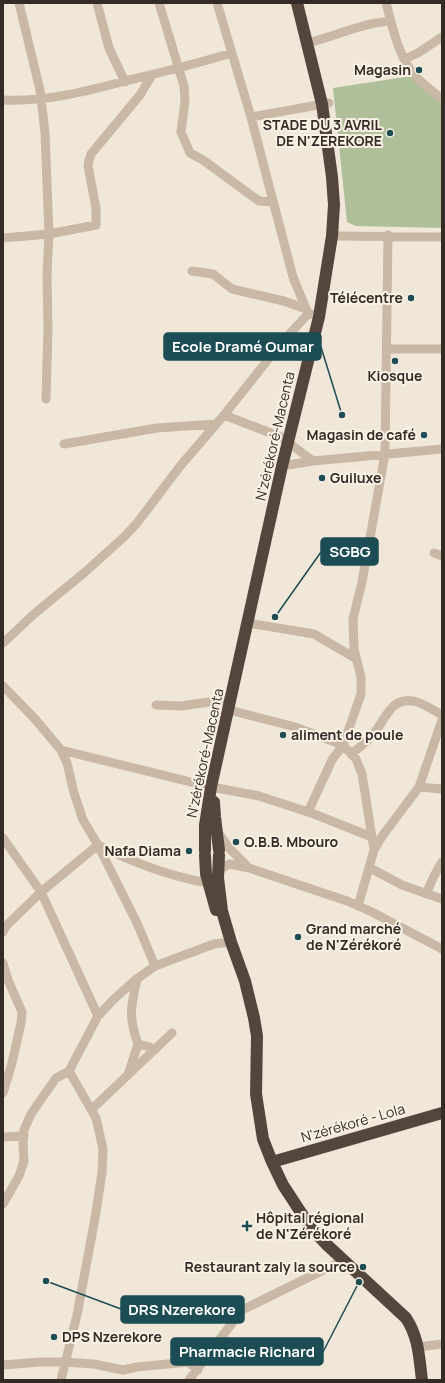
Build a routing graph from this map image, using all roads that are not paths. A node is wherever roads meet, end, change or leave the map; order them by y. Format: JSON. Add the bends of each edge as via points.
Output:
{"nodes":[{"id":1,"x":19,"y":3,"type":"edge"},
{"id":2,"x":97,"y":3,"type":"edge"},
{"id":3,"x":158,"y":3,"type":"edge"},
{"id":4,"x":217,"y":3,"type":"edge"},
{"id":5,"x":297,"y":3,"type":"edge"},
{"id":6,"x":304,"y":3,"type":"edge"},
{"id":7,"x":386,"y":3,"type":"edge"},
{"id":8,"x":391,"y":21,"type":"junction"},
{"id":9,"x":442,"y":37,"type":"edge"},
{"id":10,"x":310,"y":42,"type":"junction"},
{"id":11,"x":232,"y":53,"type":"junction"},
{"id":12,"x":405,"y":59,"type":"junction"},
{"id":13,"x":179,"y":69,"type":"junction"},
{"id":14,"x":152,"y":75,"type":"junction"},
{"id":15,"x":125,"y":82,"type":"junction"},
{"id":16,"x":41,"y":99,"type":"junction"},
{"id":17,"x":442,"y":99,"type":"edge"},
{"id":18,"x":3,"y":100,"type":"edge"},
{"id":19,"x":325,"y":104,"type":"junction"},
{"id":20,"x":251,"y":117,"type":"junction"},
{"id":21,"x":273,"y":202,"type":"junction"},
{"id":22,"x":48,"y":234,"type":"junction"},
{"id":23,"x":388,"y":235,"type":"junction"},
{"id":24,"x":336,"y":236,"type":"junction"},
{"id":25,"x":442,"y":237,"type":"edge"},
{"id":26,"x":3,"y":238,"type":"edge"},
{"id":27,"x":192,"y":271,"type":"dead end"},
{"id":28,"x":314,"y":314,"type":"junction"},
{"id":29,"x":387,"y":349,"type":"junction"},
{"id":30,"x":442,"y":349,"type":"edge"},
{"id":31,"x":46,"y":399,"type":"dead end"},
{"id":32,"x":224,"y":415,"type":"junction"},
{"id":33,"x":216,"y":424,"type":"junction"},
{"id":34,"x":64,"y":444,"type":"dead end"},
{"id":35,"x":291,"y":444,"type":"junction"},
{"id":36,"x":442,"y":449,"type":"edge"},
{"id":37,"x":385,"y":454,"type":"junction"},
{"id":38,"x":313,"y":461,"type":"junction"},
{"id":39,"x":285,"y":466,"type":"junction"},
{"id":40,"x":251,"y":624,"type":"junction"},
{"id":41,"x":3,"y":643,"type":"edge"},
{"id":42,"x":355,"y":658,"type":"junction"},
{"id":43,"x":3,"y":686,"type":"edge"},
{"id":44,"x":156,"y":705,"type":"dead end"},
{"id":45,"x":231,"y":708,"type":"junction"},
{"id":46,"x":442,"y":715,"type":"edge"},
{"id":47,"x":442,"y":720,"type":"edge"},
{"id":48,"x":343,"y":745,"type":"junction"},
{"id":49,"x":61,"y":750,"type":"junction"},
{"id":50,"x":351,"y":754,"type":"junction"},
{"id":51,"x":419,"y":787,"type":"junction"},
{"id":52,"x":214,"y":788,"type":"junction"},
{"id":53,"x":442,"y":789,"type":"edge"},
{"id":54,"x":308,"y":812,"type":"junction"},
{"id":55,"x":216,"y":829,"type":"junction"},
{"id":56,"x":372,"y":837,"type":"junction"},
{"id":57,"x":3,"y":838,"type":"edge"},
{"id":58,"x":98,"y":846,"type":"junction"},
{"id":59,"x":374,"y":850,"type":"junction"},
{"id":60,"x":205,"y":853,"type":"junction"},
{"id":61,"x":219,"y":853,"type":"junction"},
{"id":62,"x":442,"y":862,"type":"edge"},
{"id":63,"x":250,"y":868,"type":"junction"},
{"id":64,"x":370,"y":868,"type":"junction"},
{"id":65,"x":213,"y":880,"type":"junction"},
{"id":66,"x":41,"y":892,"type":"junction"},
{"id":67,"x":426,"y":894,"type":"junction"},
{"id":68,"x":442,"y":899,"type":"edge"},
{"id":69,"x":358,"y":906,"type":"junction"},
{"id":70,"x":3,"y":932,"type":"edge"},
{"id":71,"x":231,"y":942,"type":"junction"},
{"id":72,"x":442,"y":949,"type":"edge"},
{"id":73,"x":3,"y":963,"type":"edge"},
{"id":74,"x":155,"y":966,"type":"junction"},
{"id":75,"x":137,"y":979,"type":"junction"},
{"id":76,"x":6,"y":982,"type":"edge"},
{"id":77,"x":98,"y":1016,"type":"junction"},
{"id":78,"x":172,"y":1033,"type":"dead end"},
{"id":79,"x":138,"y":1044,"type":"junction"},
{"id":80,"x":155,"y":1050,"type":"junction"},
{"id":81,"x":69,"y":1071,"type":"junction"},
{"id":82,"x":128,"y":1075,"type":"junction"},
{"id":83,"x":3,"y":1093,"type":"edge"},
{"id":84,"x":92,"y":1109,"type":"junction"},
{"id":85,"x":442,"y":1113,"type":"edge"},
{"id":86,"x":3,"y":1136,"type":"edge"},
{"id":87,"x":24,"y":1136,"type":"junction"},
{"id":88,"x":272,"y":1162,"type":"junction"},
{"id":89,"x":3,"y":1204,"type":"edge"},
{"id":90,"x":344,"y":1260,"type":"junction"},
{"id":91,"x":442,"y":1344,"type":"edge"},
{"id":92,"x":418,"y":1347,"type":"junction"},
{"id":93,"x":64,"y":1362,"type":"junction"},
{"id":94,"x":3,"y":1365,"type":"edge"},
{"id":95,"x":198,"y":1370,"type":"junction"},
{"id":96,"x":60,"y":1380,"type":"edge"},
{"id":97,"x":189,"y":1380,"type":"edge"},
{"id":98,"x":422,"y":1380,"type":"edge"}],
"edges":[{"from":1,"to":16,"type":"street"},
{"from":2,"to":15,"type":"street","via":[[109,48]]},
{"from":3,"to":13,"type":"street"},
{"from":4,"to":11,"type":"street"},
{"from":5,"to":10,"type":"highway"},
{"from":6,"to":10,"type":"highway"},
{"from":7,"to":8,"type":"street"},
{"from":8,"to":10,"type":"street","via":[[361,26]]},
{"from":8,"to":12,"type":"street"},
{"from":9,"to":12,"type":"street"},
{"from":10,"to":19,"type":"highway"},
{"from":11,"to":13,"type":"street"},
{"from":11,"to":20,"type":"street"},
{"from":12,"to":17,"type":"street","via":[[416,76]]},
{"from":13,"to":14,"type":"street"},
{"from":13,"to":21,"type":"street","via":[[185,94],[181,132],[190,153],[259,201]]},
{"from":14,"to":15,"type":"street"},
{"from":14,"to":22,"type":"street","via":[[140,95],[91,154],[88,166],[96,208],[96,225]]},
{"from":15,"to":16,"type":"street"},
{"from":16,"to":18,"type":"street"},
{"from":16,"to":22,"type":"street","via":[[45,133]]},
{"from":19,"to":20,"type":"street"},
{"from":19,"to":24,"type":"highway","via":[[339,174],[341,207]]},
{"from":20,"to":21,"type":"street"},
{"from":21,"to":28,"type":"street","via":[[293,277]]},
{"from":22,"to":26,"type":"street"},
{"from":22,"to":31,"type":"street"},
{"from":23,"to":24,"type":"street"},
{"from":23,"to":25,"type":"street"},
{"from":23,"to":29,"type":"street"},
{"from":24,"to":28,"type":"highway","via":[[334,272]]},
{"from":27,"to":28,"type":"street","via":[[213,274],[232,289],[284,301]]},
{"from":28,"to":32,"type":"street","via":[[282,342]]},
{"from":28,"to":35,"type":"highway"},
{"from":29,"to":30,"type":"street"},
{"from":29,"to":37,"type":"street"},
{"from":32,"to":33,"type":"street"},
{"from":32,"to":35,"type":"street","via":[[272,433]]},
{"from":33,"to":34,"type":"street","via":[[157,428]]},
{"from":33,"to":41,"type":"street","via":[[125,536]]},
{"from":35,"to":38,"type":"street"},
{"from":35,"to":39,"type":"highway"},
{"from":36,"to":37,"type":"street"},
{"from":37,"to":38,"type":"street"},
{"from":37,"to":42,"type":"street","via":[[354,619]]},
{"from":38,"to":39,"type":"street"},
{"from":39,"to":40,"type":"highway"},
{"from":40,"to":42,"type":"street","via":[[314,634]]},
{"from":40,"to":45,"type":"highway"},
{"from":42,"to":48,"type":"street","via":[[361,677],[361,694]]},
{"from":43,"to":49,"type":"street"},
{"from":44,"to":45,"type":"street","via":[[181,706],[216,701]]},
{"from":45,"to":48,"type":"street","via":[[295,727]]},
{"from":45,"to":52,"type":"highway"},
{"from":46,"to":50,"type":"street","via":[[415,701],[400,702],[389,711],[374,734]]},
{"from":47,"to":51,"type":"street"},
{"from":48,"to":50,"type":"street"},
{"from":48,"to":54,"type":"street","via":[[332,760]]},
{"from":49,"to":52,"type":"street"},
{"from":49,"to":58,"type":"street","via":[[83,820]]},
{"from":50,"to":56,"type":"street","via":[[362,774]]},
{"from":51,"to":53,"type":"street"},
{"from":51,"to":59,"type":"street"},
{"from":52,"to":54,"type":"street","via":[[259,796]]},
{"from":52,"to":55,"type":"highway"},
{"from":52,"to":60,"type":"highway","name":"N'zérékoré-Macenta","via":[[205,825]]},
{"from":54,"to":56,"type":"street"},
{"from":55,"to":61,"type":"highway"},
{"from":55,"to":63,"type":"street","via":[[229,848]]},
{"from":56,"to":59,"type":"street"},
{"from":57,"to":66,"type":"street"},
{"from":58,"to":65,"type":"street","via":[[162,872]]},
{"from":58,"to":66,"type":"street"},
{"from":58,"to":74,"type":"street","via":[[137,923]]},
{"from":59,"to":64,"type":"street"},
{"from":60,"to":61,"type":"highway","via":[[207,847],[212,845],[216,846]]},
{"from":60,"to":65,"type":"highway","name":"N'zérékoré-Macenta","via":[[206,874]]},
{"from":61,"to":65,"type":"highway"},
{"from":62,"to":67,"type":"street"},
{"from":63,"to":65,"type":"street","via":[[229,864],[221,869]]},
{"from":63,"to":69,"type":"street"},
{"from":64,"to":67,"type":"street"},
{"from":64,"to":69,"type":"street"},
{"from":65,"to":71,"type":"highway","via":[[216,910]]},
{"from":66,"to":70,"type":"street"},
{"from":66,"to":77,"type":"street"},
{"from":67,"to":68,"type":"street"},
{"from":69,"to":72,"type":"street"},
{"from":71,"to":74,"type":"street","via":[[214,944]]},
{"from":71,"to":88,"type":"highway","via":[[245,981],[254,1018],[257,1036],[256,1094],[263,1139]]},
{"from":73,"to":76,"type":"street"},
{"from":74,"to":75,"type":"street"},
{"from":75,"to":77,"type":"street"},
{"from":75,"to":79,"type":"street","via":[[131,1008],[131,1023]]},
{"from":76,"to":83,"type":"street","via":[[22,1012]]},
{"from":77,"to":81,"type":"street"},
{"from":78,"to":80,"type":"street"},
{"from":79,"to":80,"type":"street"},
{"from":79,"to":82,"type":"street"},
{"from":80,"to":82,"type":"street"},
{"from":81,"to":84,"type":"street"},
{"from":81,"to":87,"type":"street","via":[[56,1078],[31,1114]]},
{"from":82,"to":84,"type":"street"},
{"from":84,"to":93,"type":"street","via":[[101,1134],[102,1172],[78,1307]]},
{"from":85,"to":88,"type":"highway","name":"N'zérékoré - Lola"},
{"from":86,"to":87,"type":"street"},
{"from":87,"to":89,"type":"street","via":[[24,1161],[19,1176]]},
{"from":88,"to":90,"type":"highway","via":[[283,1185],[311,1228]]},
{"from":90,"to":92,"type":"highway","via":[[406,1318],[413,1328]]},
{"from":90,"to":95,"type":"street","via":[[242,1310]]},
{"from":91,"to":92,"type":"street"},
{"from":92,"to":98,"type":"highway"},
{"from":93,"to":94,"type":"street"},
{"from":93,"to":95,"type":"street","via":[[94,1364],[123,1370],[188,1362]]},
{"from":93,"to":96,"type":"street"},
{"from":95,"to":97,"type":"street"}]}
